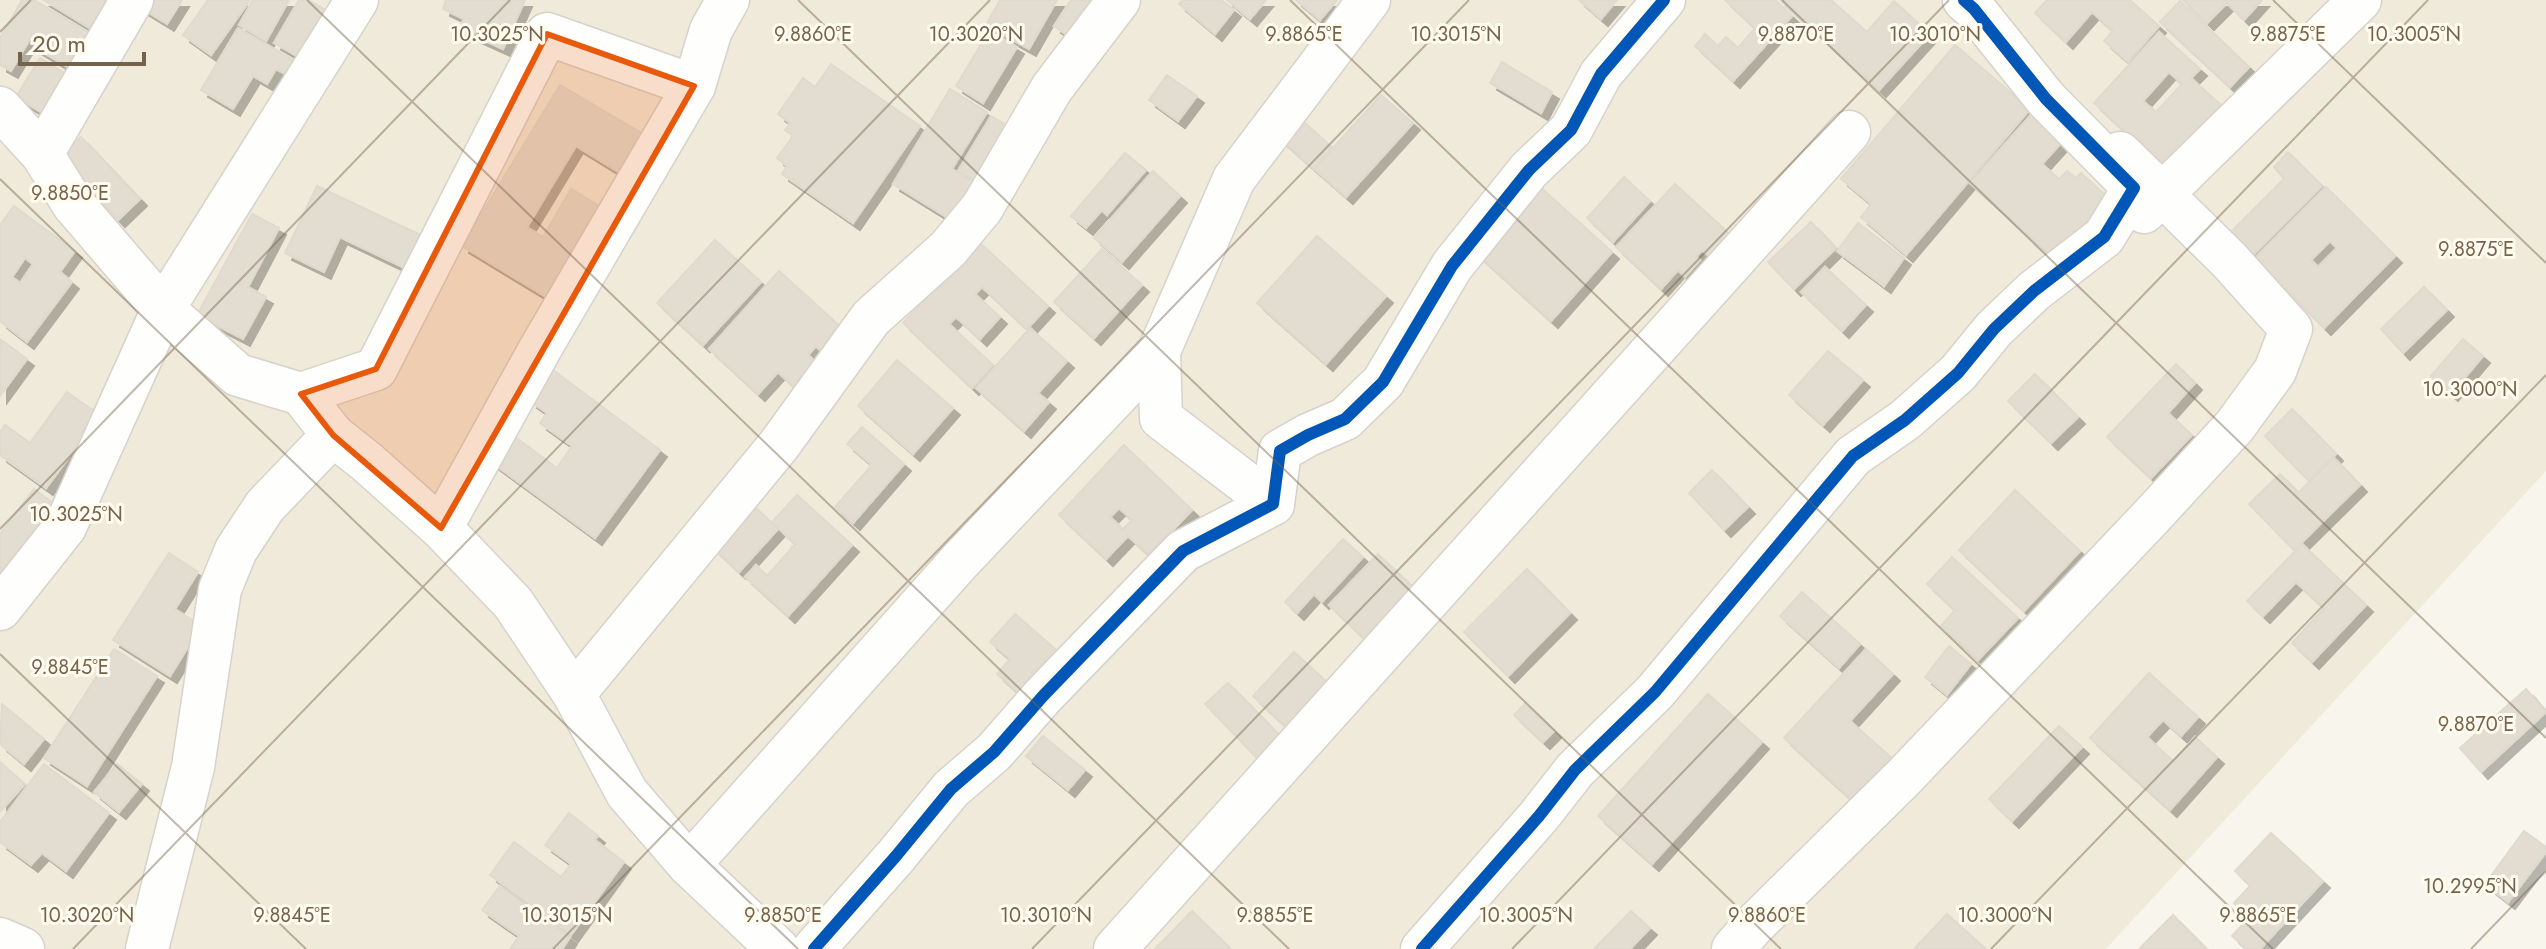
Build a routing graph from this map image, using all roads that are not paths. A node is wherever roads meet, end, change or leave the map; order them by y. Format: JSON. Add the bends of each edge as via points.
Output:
{"nodes":[{"id":1,"x":132,"y":0,"type":"edge"},
{"id":2,"x":357,"y":0,"type":"edge"},
{"id":3,"x":728,"y":0,"type":"edge"},
{"id":4,"x":1119,"y":0,"type":"edge"},
{"id":5,"x":1369,"y":0,"type":"edge"},
{"id":6,"x":1664,"y":0,"type":"edge"},
{"id":7,"x":1964,"y":0,"type":"edge"},
{"id":8,"x":2360,"y":0,"type":"edge"},
{"id":9,"x":1991,"y":31,"type":"junction"},
{"id":10,"x":694,"y":86,"type":"junction"},
{"id":11,"x":0,"y":108,"type":"edge"},
{"id":12,"x":1849,"y":132,"type":"dead end"},
{"id":13,"x":42,"y":154,"type":"junction"},
{"id":14,"x":2163,"y":193,"type":"junction"},
{"id":15,"x":2060,"y":294,"type":"dead end"},
{"id":16,"x":163,"y":309,"type":"junction"},
{"id":17,"x":1159,"y":351,"type":"junction"},
{"id":18,"x":301,"y":394,"type":"junction"},
{"id":19,"x":333,"y":435,"type":"junction"},
{"id":20,"x":1273,"y":504,"type":"junction"},
{"id":21,"x":441,"y":528,"type":"junction"},
{"id":22,"x":0,"y":609,"type":"edge"},
{"id":23,"x":574,"y":694,"type":"junction"},
{"id":24,"x":689,"y":865,"type":"junction"},
{"id":25,"x":0,"y":939,"type":"edge"},
{"id":26,"x":23,"y":949,"type":"edge"},
{"id":27,"x":147,"y":949,"type":"edge"},
{"id":28,"x":778,"y":949,"type":"edge"},
{"id":29,"x":814,"y":949,"type":"edge"},
{"id":30,"x":1115,"y":949,"type":"edge"},
{"id":31,"x":1422,"y":949,"type":"edge"},
{"id":32,"x":1733,"y":949,"type":"edge"}],
"edges":[{"from":1,"to":13,"type":"street"},
{"from":2,"to":16,"type":"street"},
{"from":3,"to":10,"type":"street","via":[[711,30]]},
{"from":4,"to":23,"type":"street","via":[[1052,88],[982,208],[948,249],[871,318],[779,445]]},
{"from":5,"to":17,"type":"street","via":[[1234,179]]},
{"from":6,"to":20,"type":"street","via":[[1601,74],[1571,130],[1529,170],[1452,266],[1383,382],[1345,419],[1280,451]]},
{"from":7,"to":9,"type":"street"},
{"from":8,"to":14,"type":"street"},
{"from":9,"to":14,"type":"street"},
{"from":9,"to":31,"type":"street","via":[[2046,99],[2134,188],[2104,237],[2034,291],[1958,373],[1905,420],[1853,456],[1655,692],[1575,770]]},
{"from":10,"to":18,"type":"street","via":[[547,34],[376,369]]},
{"from":10,"to":21,"type":"street"},
{"from":11,"to":13,"type":"street"},
{"from":12,"to":30,"type":"street"},
{"from":13,"to":16,"type":"street","via":[[73,204]]},
{"from":14,"to":15,"type":"street"},
{"from":14,"to":32,"type":"street","via":[[2291,329],[2275,371],[2234,427],[2150,518]]},
{"from":16,"to":18,"type":"street","via":[[238,375]]},
{"from":16,"to":22,"type":"street","via":[[65,527]]},
{"from":17,"to":20,"type":"street","via":[[1161,418]]},
{"from":17,"to":24,"type":"street","via":[[959,562]]},
{"from":18,"to":19,"type":"street"},
{"from":19,"to":21,"type":"street"},
{"from":19,"to":27,"type":"street","via":[[265,506],[236,550],[220,589],[193,767]]},
{"from":20,"to":29,"type":"street","via":[[1183,551],[994,752],[951,789]]},
{"from":21,"to":23,"type":"street","via":[[513,603]]},
{"from":23,"to":24,"type":"street","via":[[627,793]]},
{"from":24,"to":28,"type":"street"},
{"from":25,"to":26,"type":"street"}]}
